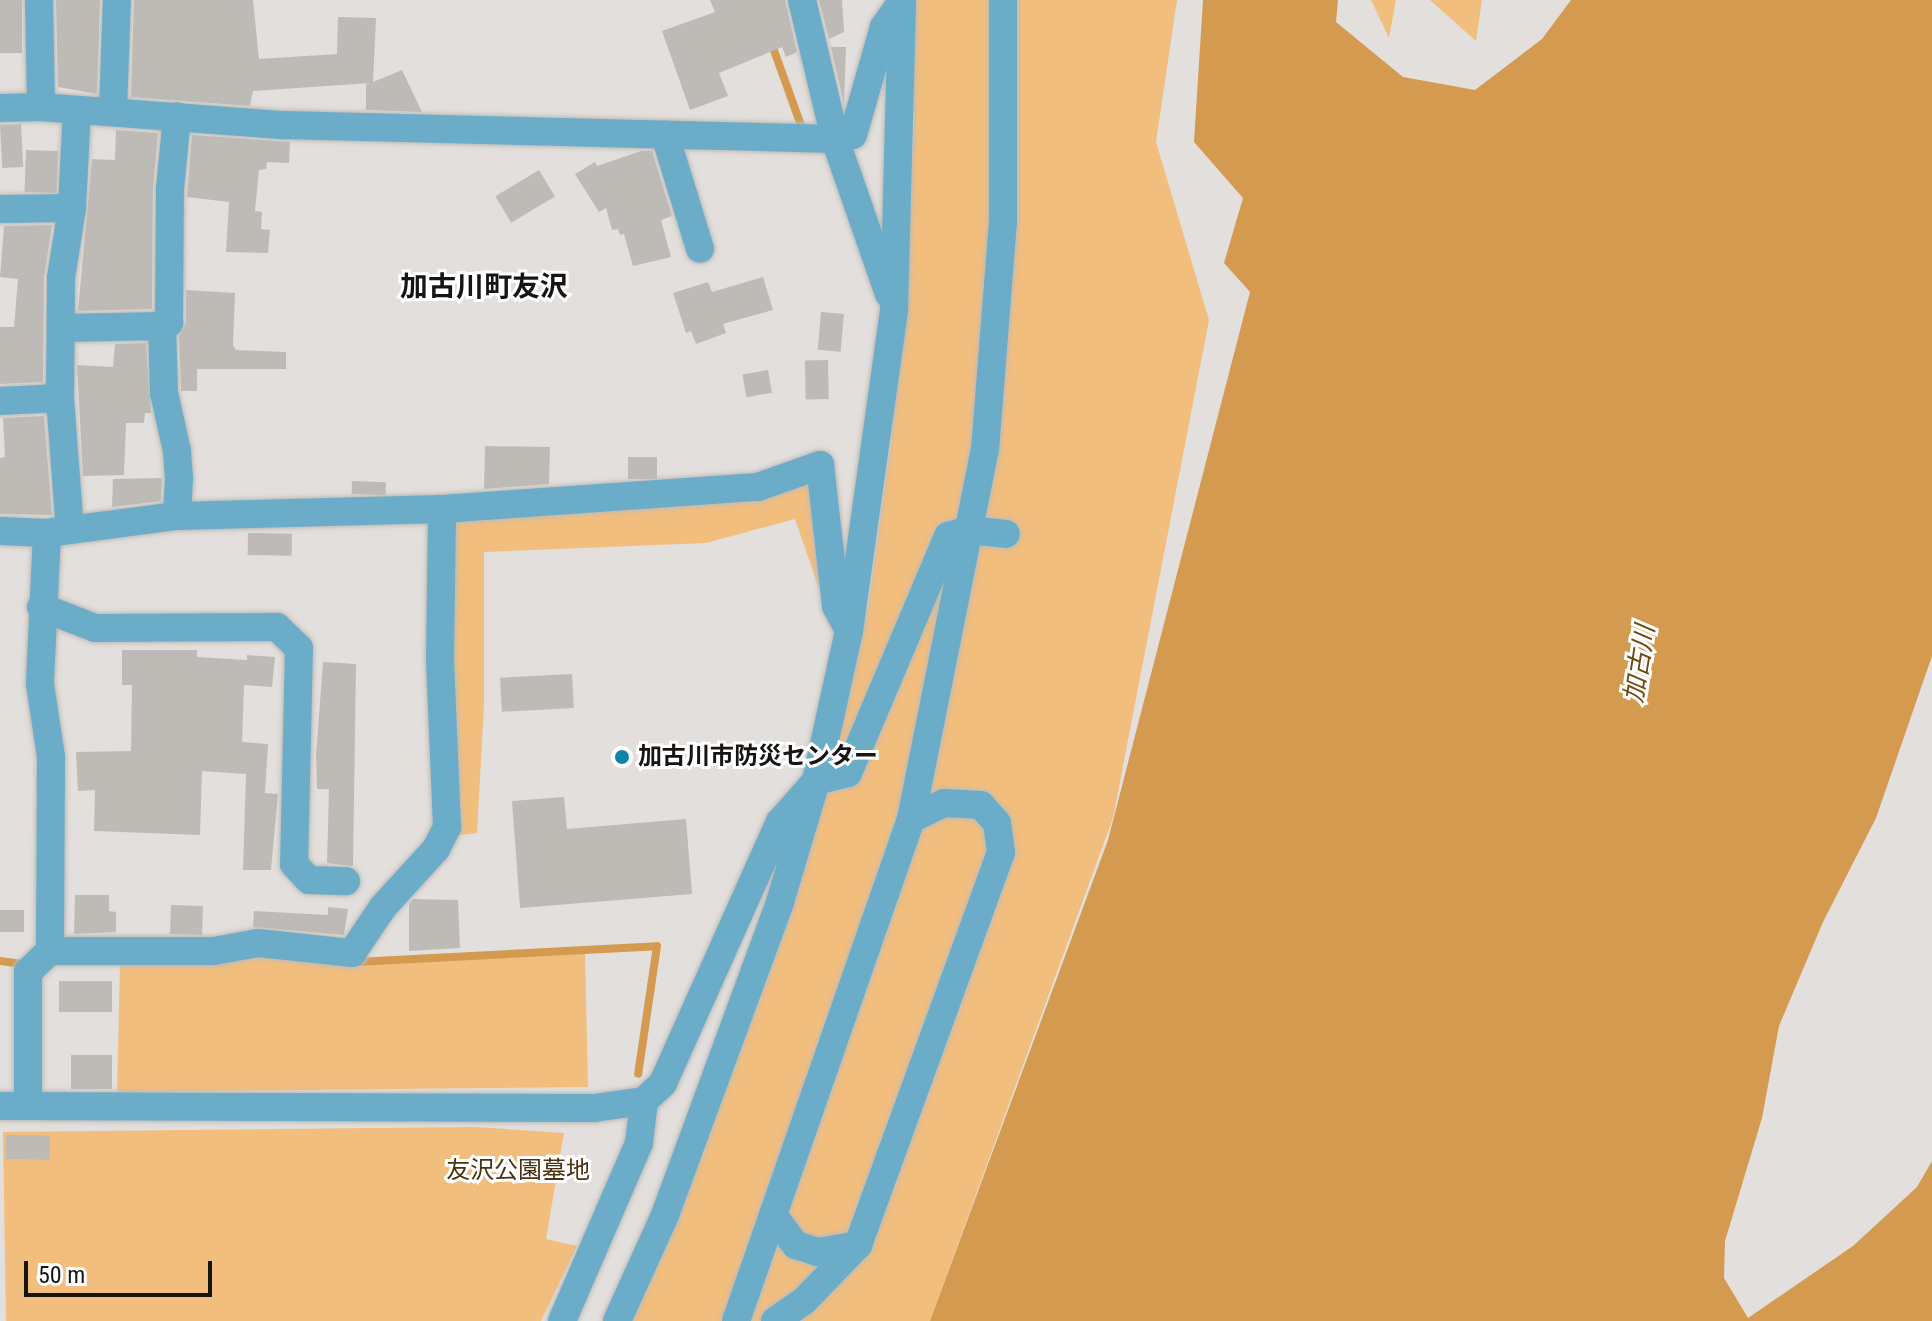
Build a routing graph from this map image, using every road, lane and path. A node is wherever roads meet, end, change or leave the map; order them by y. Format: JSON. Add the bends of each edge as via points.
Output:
{"nodes":[{"id":1,"x":39,"y":0,"type":"edge"},
{"id":2,"x":117,"y":0,"type":"edge"},
{"id":3,"x":802,"y":0,"type":"edge"},
{"id":4,"x":1003,"y":0,"type":"edge"},
{"id":5,"x":902,"y":1,"type":"edge"},
{"id":6,"x":41,"y":107,"type":"junction"},
{"id":7,"x":0,"y":108,"type":"edge"},
{"id":8,"x":77,"y":110,"type":"junction"},
{"id":9,"x":113,"y":112,"type":"junction"},
{"id":10,"x":177,"y":116,"type":"junction"},
{"id":11,"x":665,"y":135,"type":"junction"},
{"id":12,"x":835,"y":139,"type":"junction"},
{"id":13,"x":72,"y":208,"type":"junction"},
{"id":14,"x":0,"y":209,"type":"edge"},
{"id":15,"x":700,"y":249,"type":"dead end"},
{"id":16,"x":894,"y":311,"type":"junction"},
{"id":17,"x":162,"y":326,"type":"junction"},
{"id":18,"x":61,"y":328,"type":"junction"},
{"id":19,"x":60,"y":398,"type":"junction"},
{"id":20,"x":0,"y":401,"type":"edge"},
{"id":21,"x":442,"y":509,"type":"junction"},
{"id":22,"x":177,"y":516,"type":"junction"},
{"id":23,"x":969,"y":530,"type":"junction"},
{"id":24,"x":0,"y":531,"type":"edge"},
{"id":25,"x":59,"y":532,"type":"junction"},
{"id":26,"x":1006,"y":534,"type":"dead end"},
{"id":27,"x":41,"y":607,"type":"junction"},
{"id":28,"x":849,"y":631,"type":"junction"},
{"id":29,"x":816,"y":781,"type":"junction"},
{"id":30,"x":911,"y":819,"type":"junction"},
{"id":31,"x":346,"y":881,"type":"dead end"},
{"id":32,"x":50,"y":951,"type":"junction"},
{"id":33,"x":644,"y":1101,"type":"junction"},
{"id":34,"x":28,"y":1105,"type":"junction"},
{"id":35,"x":0,"y":1106,"type":"edge"},
{"id":36,"x":773,"y":1215,"type":"junction"},
{"id":37,"x":858,"y":1245,"type":"junction"},
{"id":38,"x":562,"y":1321,"type":"edge"},
{"id":39,"x":617,"y":1321,"type":"edge"},
{"id":40,"x":736,"y":1321,"type":"edge"},
{"id":41,"x":775,"y":1321,"type":"edge"}],
"edges":[{"from":1,"to":6,"type":"street"},
{"from":2,"to":9,"type":"street"},
{"from":3,"to":12,"type":"street"},
{"from":4,"to":23,"type":"street","via":[[1003,222],[985,450]]},
{"from":5,"to":12,"type":"street","via":[[884,27],[853,135]]},
{"from":5,"to":16,"type":"street"},
{"from":6,"to":7,"type":"street"},
{"from":6,"to":8,"type":"street"},
{"from":8,"to":9,"type":"street"},
{"from":8,"to":13,"type":"street"},
{"from":9,"to":10,"type":"street"},
{"from":10,"to":11,"type":"street","via":[[283,125]]},
{"from":10,"to":17,"type":"street","via":[[170,189],[169,323]]},
{"from":11,"to":12,"type":"street"},
{"from":11,"to":15,"type":"street"},
{"from":12,"to":16,"type":"street"},
{"from":13,"to":14,"type":"street"},
{"from":13,"to":18,"type":"street","via":[[61,278]]},
{"from":16,"to":28,"type":"street"},
{"from":17,"to":18,"type":"street"},
{"from":17,"to":22,"type":"street","via":[[164,393],[177,451]]},
{"from":18,"to":19,"type":"street"},
{"from":19,"to":20,"type":"street"},
{"from":19,"to":25,"type":"street"},
{"from":21,"to":22,"type":"street"},
{"from":21,"to":28,"type":"street","via":[[758,487],[820,465],[836,606]]},
{"from":21,"to":32,"type":"street","via":[[440,659],[447,827],[436,849],[383,907],[352,953],[258,943],[214,951]]},
{"from":22,"to":25,"type":"street"},
{"from":23,"to":26,"type":"street"},
{"from":23,"to":29,"type":"street","via":[[948,536],[848,773]]},
{"from":23,"to":30,"type":"street"},
{"from":24,"to":25,"type":"street"},
{"from":25,"to":27,"type":"street"},
{"from":27,"to":31,"type":"street","via":[[95,628],[277,627],[299,648],[294,864],[309,880]]},
{"from":27,"to":32,"type":"street","via":[[40,684],[51,757]]},
{"from":28,"to":29,"type":"street"},
{"from":29,"to":33,"type":"street","via":[[780,822],[663,1083]]},
{"from":29,"to":39,"type":"street","via":[[721,1071]]},
{"from":30,"to":36,"type":"street"},
{"from":30,"to":37,"type":"street","via":[[944,803],[981,805],[997,823],[1001,852]]},
{"from":32,"to":34,"type":"street","via":[[28,972]]},
{"from":33,"to":34,"type":"street","via":[[594,1108]]},
{"from":33,"to":38,"type":"street","via":[[639,1143]]},
{"from":34,"to":35,"type":"street"},
{"from":36,"to":37,"type":"street","via":[[796,1245],[818,1252]]},
{"from":36,"to":40,"type":"street"},
{"from":37,"to":41,"type":"street","via":[[804,1301]]}]}
